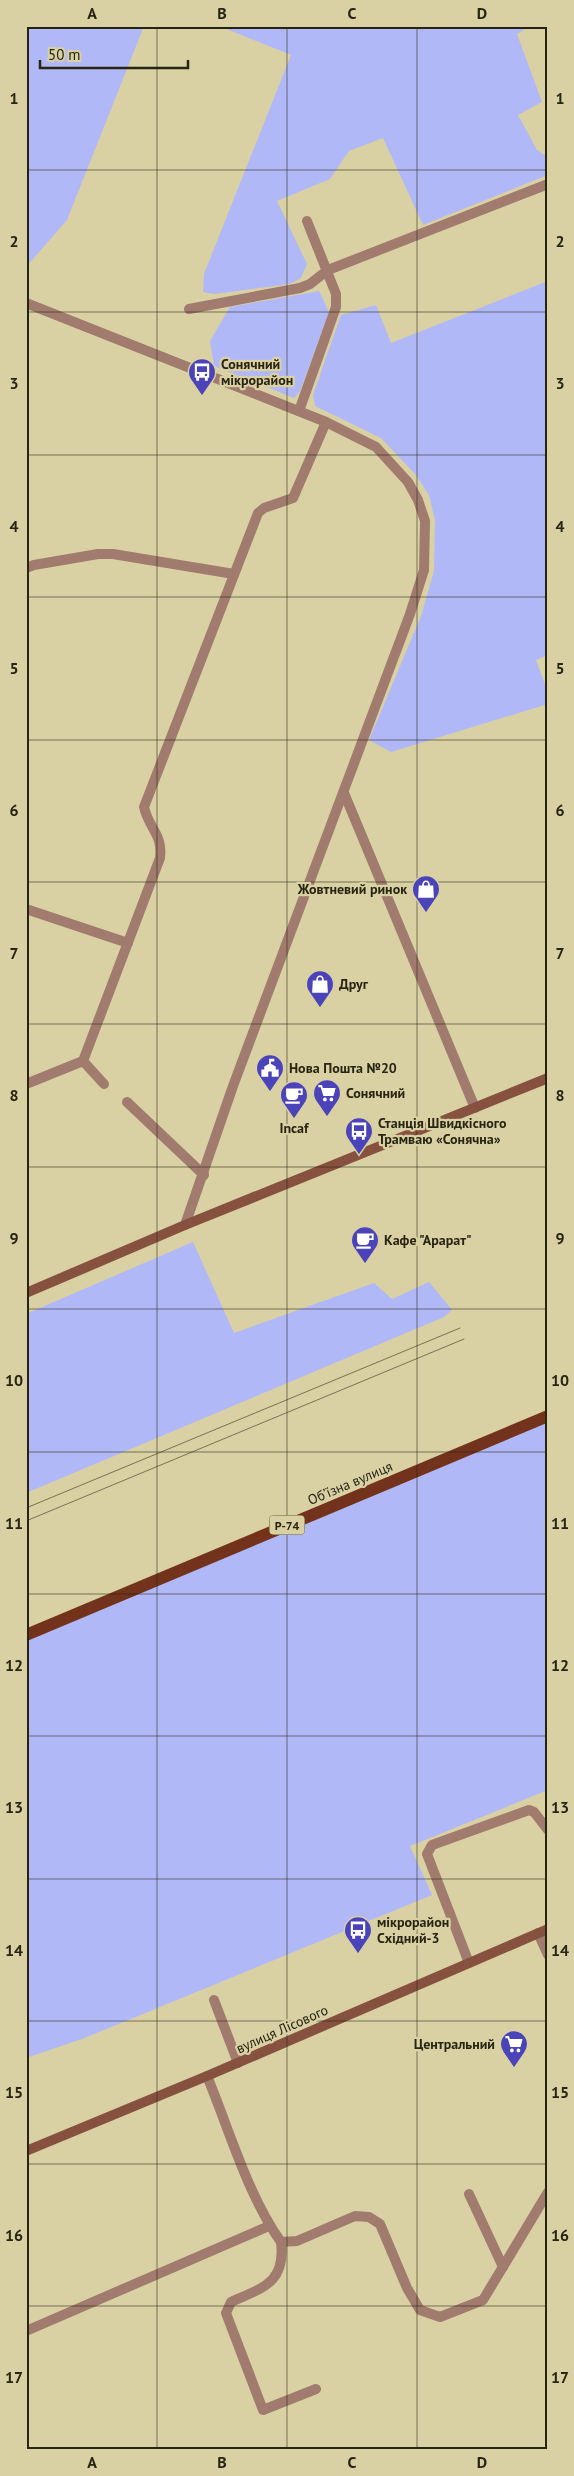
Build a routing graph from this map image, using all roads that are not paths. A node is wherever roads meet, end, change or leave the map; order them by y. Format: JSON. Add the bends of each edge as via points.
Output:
{"nodes":[{"id":1,"x":548,"y":184,"type":"edge"},
{"id":2,"x":307,"y":221,"type":"dead end"},
{"id":3,"x":328,"y":270,"type":"junction"},
{"id":4,"x":26,"y":304,"type":"edge"},
{"id":5,"x":189,"y":310,"type":"dead end"},
{"id":6,"x":299,"y":411,"type":"junction"},
{"id":7,"x":326,"y":422,"type":"junction"},
{"id":8,"x":26,"y":568,"type":"edge"},
{"id":9,"x":234,"y":574,"type":"junction"},
{"id":10,"x":344,"y":793,"type":"junction"},
{"id":11,"x":26,"y":908,"type":"edge"},
{"id":12,"x":128,"y":943,"type":"junction"},
{"id":13,"x":83,"y":1061,"type":"junction"},
{"id":14,"x":548,"y":1078,"type":"edge"},
{"id":15,"x":26,"y":1084,"type":"edge"},
{"id":16,"x":104,"y":1084,"type":"dead end"},
{"id":17,"x":127,"y":1102,"type":"dead end"},
{"id":18,"x":475,"y":1108,"type":"junction"},
{"id":19,"x":204,"y":1175,"type":"junction"},
{"id":20,"x":185,"y":1225,"type":"junction"},
{"id":21,"x":26,"y":1293,"type":"edge"},
{"id":22,"x":548,"y":1416,"type":"edge"},
{"id":23,"x":26,"y":1635,"type":"edge"},
{"id":24,"x":548,"y":1830,"type":"edge"},
{"id":25,"x":548,"y":1928,"type":"edge"},
{"id":26,"x":538,"y":1933,"type":"junction"},
{"id":27,"x":548,"y":1956,"type":"edge"},
{"id":28,"x":469,"y":1963,"type":"junction"},
{"id":29,"x":214,"y":2000,"type":"dead end"},
{"id":30,"x":238,"y":2063,"type":"junction"},
{"id":31,"x":208,"y":2076,"type":"junction"},
{"id":32,"x":26,"y":2151,"type":"edge"},
{"id":33,"x":548,"y":2192,"type":"edge"},
{"id":34,"x":470,"y":2194,"type":"dead end"},
{"id":35,"x":270,"y":2226,"type":"junction"},
{"id":36,"x":281,"y":2242,"type":"junction"},
{"id":37,"x":503,"y":2267,"type":"junction"},
{"id":38,"x":26,"y":2331,"type":"edge"},
{"id":39,"x":316,"y":2389,"type":"dead end"}],
"edges":[{"from":1,"to":3,"type":"street"},
{"from":2,"to":3,"type":"street"},
{"from":3,"to":5,"type":"street","via":[[300,288]]},
{"from":3,"to":6,"type":"street","via":[[336,294],[336,307]]},
{"from":4,"to":6,"type":"street"},
{"from":6,"to":7,"type":"street"},
{"from":7,"to":9,"type":"street","via":[[295,494],[290,499],[260,509]]},
{"from":7,"to":10,"type":"street","via":[[376,447],[408,482],[425,522],[424,570]]},
{"from":8,"to":9,"type":"street","via":[[34,564],[113,554]]},
{"from":9,"to":12,"type":"street","via":[[144,808],[162,844],[160,858]]},
{"from":10,"to":18,"type":"street"},
{"from":10,"to":19,"type":"street","via":[[233,1086]]},
{"from":11,"to":12,"type":"street"},
{"from":12,"to":13,"type":"street"},
{"from":13,"to":15,"type":"street"},
{"from":13,"to":16,"type":"street"},
{"from":14,"to":18,"type":"street"},
{"from":17,"to":19,"type":"street"},
{"from":18,"to":20,"type":"street"},
{"from":19,"to":20,"type":"street"},
{"from":20,"to":21,"type":"street"},
{"from":22,"to":23,"type":"main road","name":"Обʼїзна вулиця","number":"Р-74"},
{"from":24,"to":28,"type":"street","via":[[529,1810],[432,1845],[427,1854]]},
{"from":25,"to":26,"type":"street","name":"вулиця Лісового"},
{"from":26,"to":27,"type":"street"},
{"from":26,"to":28,"type":"street","name":"вулиця Лісового"},
{"from":28,"to":30,"type":"street","name":"вулиця Лісового"},
{"from":29,"to":30,"type":"street"},
{"from":30,"to":31,"type":"street","name":"вулиця Лісового"},
{"from":31,"to":32,"type":"street","name":"вулиця Лісового"},
{"from":31,"to":35,"type":"street"},
{"from":33,"to":37,"type":"street"},
{"from":34,"to":37,"type":"street"},
{"from":35,"to":36,"type":"street"},
{"from":35,"to":38,"type":"street"},
{"from":36,"to":37,"type":"street","via":[[298,2241],[355,2216],[369,2217],[380,2224],[407,2288],[420,2310],[440,2317],[483,2300]]},
{"from":36,"to":39,"type":"street","via":[[279,2271],[269,2284],[231,2302],[226,2313],[263,2410]]}]}
